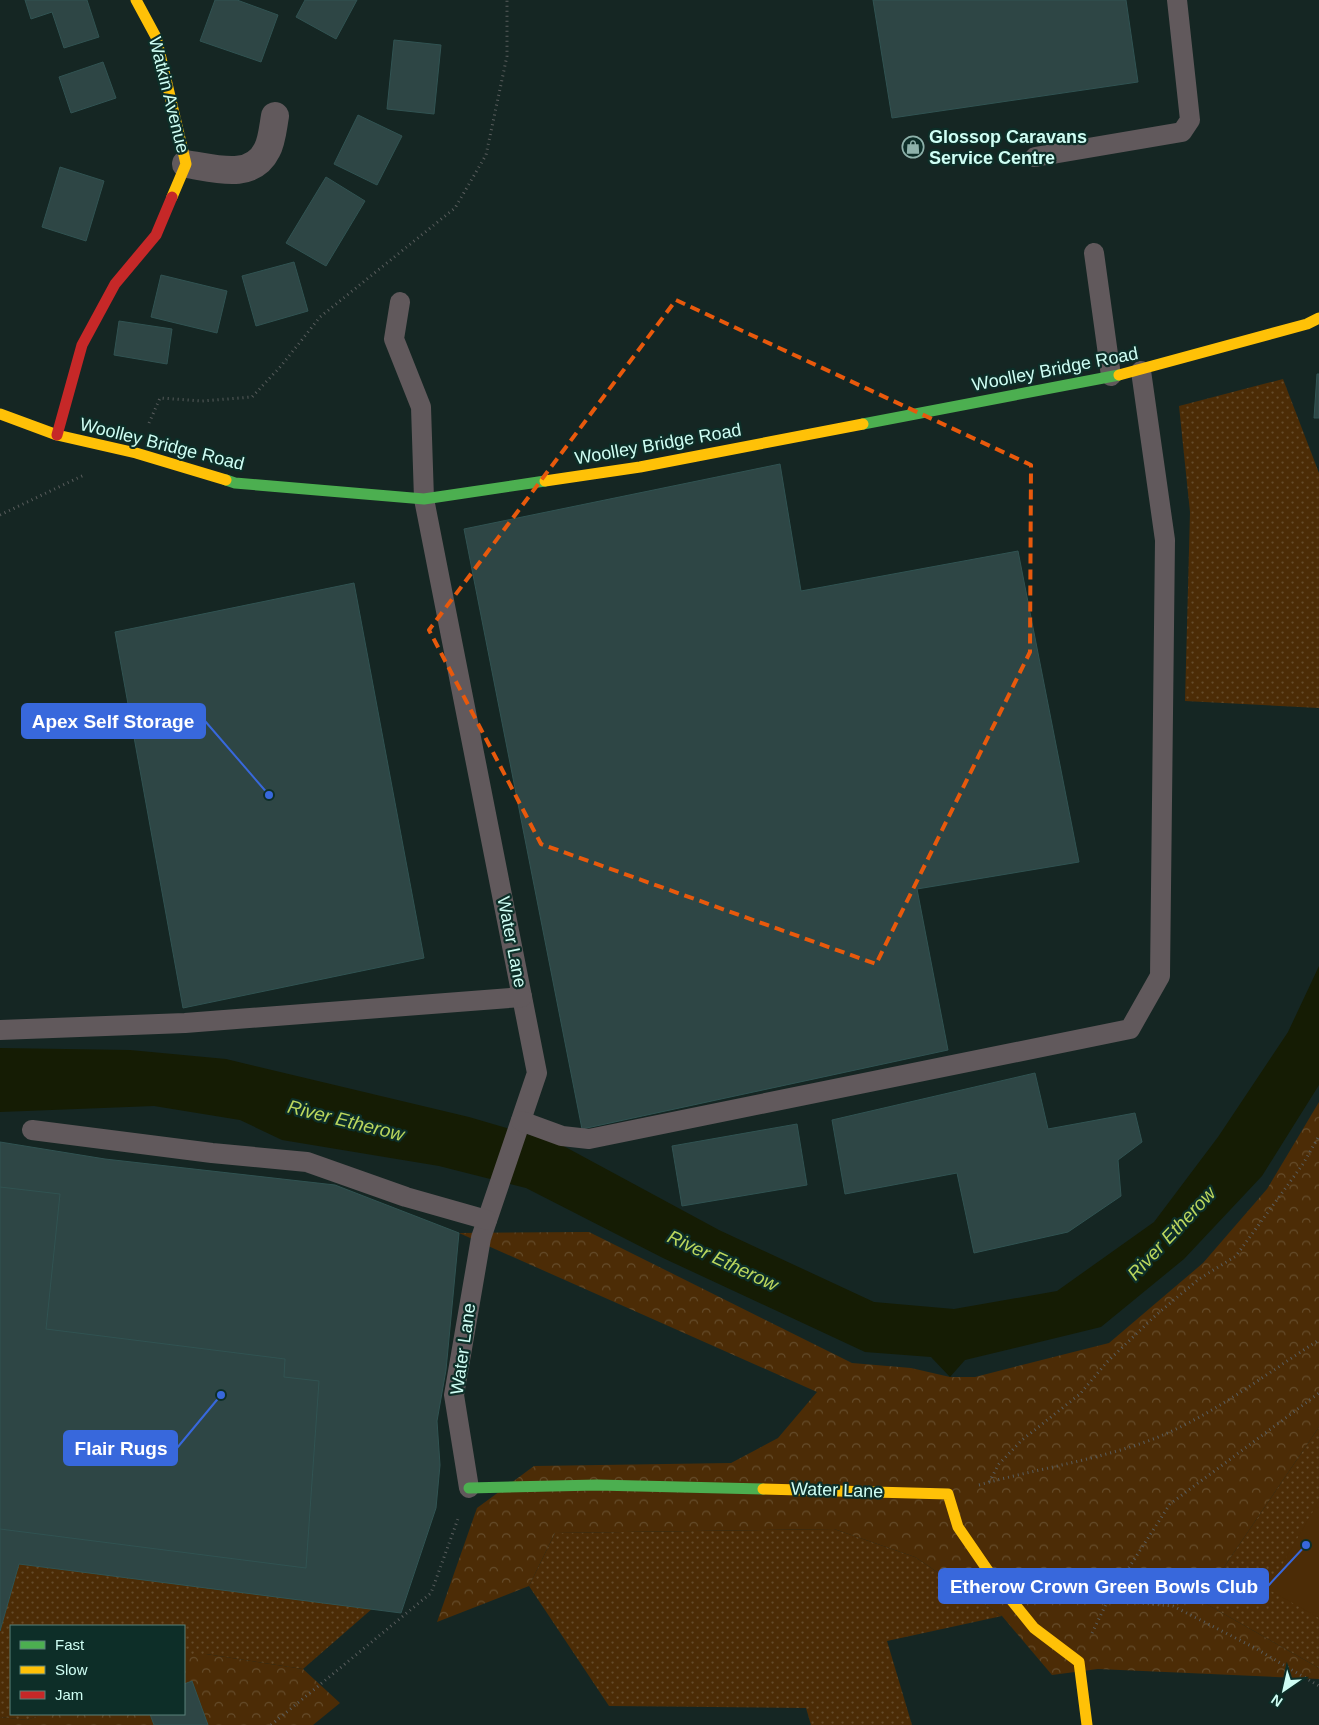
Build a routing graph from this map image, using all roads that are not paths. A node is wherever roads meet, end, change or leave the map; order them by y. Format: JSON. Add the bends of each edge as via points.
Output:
{"nodes":[{"id":1,"x":136,"y":0,"type":"edge"},
{"id":2,"x":1177,"y":0,"type":"edge"},
{"id":3,"x":275,"y":116,"type":"dead end"},
{"id":4,"x":1035,"y":157,"type":"dead end"},
{"id":5,"x":186,"y":164,"type":"junction"},
{"id":6,"x":1094,"y":253,"type":"dead end"},
{"id":7,"x":400,"y":302,"type":"dead end"},
{"id":8,"x":1319,"y":318,"type":"edge"},
{"id":9,"x":1142,"y":371,"type":"junction"},
{"id":10,"x":1111,"y":376,"type":"junction"},
{"id":11,"x":0,"y":414,"type":"edge"},
{"id":12,"x":57,"y":435,"type":"junction"},
{"id":13,"x":424,"y":499,"type":"junction"},
{"id":14,"x":522,"y":997,"type":"junction"},
{"id":15,"x":0,"y":1030,"type":"edge"},
{"id":16,"x":520,"y":1122,"type":"junction"},
{"id":17,"x":32,"y":1130,"type":"dead end"},
{"id":18,"x":487,"y":1219,"type":"junction"},
{"id":19,"x":469,"y":1488,"type":"joint"},
{"id":20,"x":1087,"y":1725,"type":"edge"}],
"edges":[{"from":1,"to":5,"type":"street","name":"Watkin Avenue","via":[[156,37]]},
{"from":2,"to":4,"type":"lane","via":[[1190,120],[1182,132]]},
{"from":3,"to":5,"type":"street","name":"Watkin Avenue","via":[[268,149],[260,162],[246,170]]},
{"from":5,"to":12,"type":"street","name":"Watkin Avenue","via":[[156,235],[115,284],[82,345]]},
{"from":6,"to":10,"type":"lane"},
{"from":7,"to":13,"type":"lane","name":"Water Lane","via":[[394,339],[421,407]]},
{"from":8,"to":9,"type":"street","name":"Woolley Bridge Road"},
{"from":9,"to":10,"type":"street","name":"Woolley Bridge Road"},
{"from":9,"to":16,"type":"lane","via":[[1164,540],[1160,976],[1130,1029],[589,1139],[562,1136]]},
{"from":10,"to":13,"type":"street","name":"Woolley Bridge Road","via":[[640,467]]},
{"from":11,"to":12,"type":"street","name":"Woolley Bridge Road"},
{"from":12,"to":13,"type":"street","name":"Woolley Bridge Road","via":[[136,453],[235,483]]},
{"from":13,"to":14,"type":"lane","name":"Water Lane"},
{"from":14,"to":15,"type":"lane","via":[[185,1023]]},
{"from":14,"to":16,"type":"lane","name":"Water Lane","via":[[537,1073]]},
{"from":16,"to":18,"type":"lane","name":"Water Lane"},
{"from":17,"to":18,"type":"lane","via":[[307,1162],[406,1197]]},
{"from":18,"to":19,"type":"lane","name":"Water Lane","via":[[480,1238],[454,1395]]},
{"from":19,"to":20,"type":"street","name":"Water Lane","via":[[597,1485],[948,1494],[958,1527],[991,1575],[1034,1628],[1079,1662]]}]}
